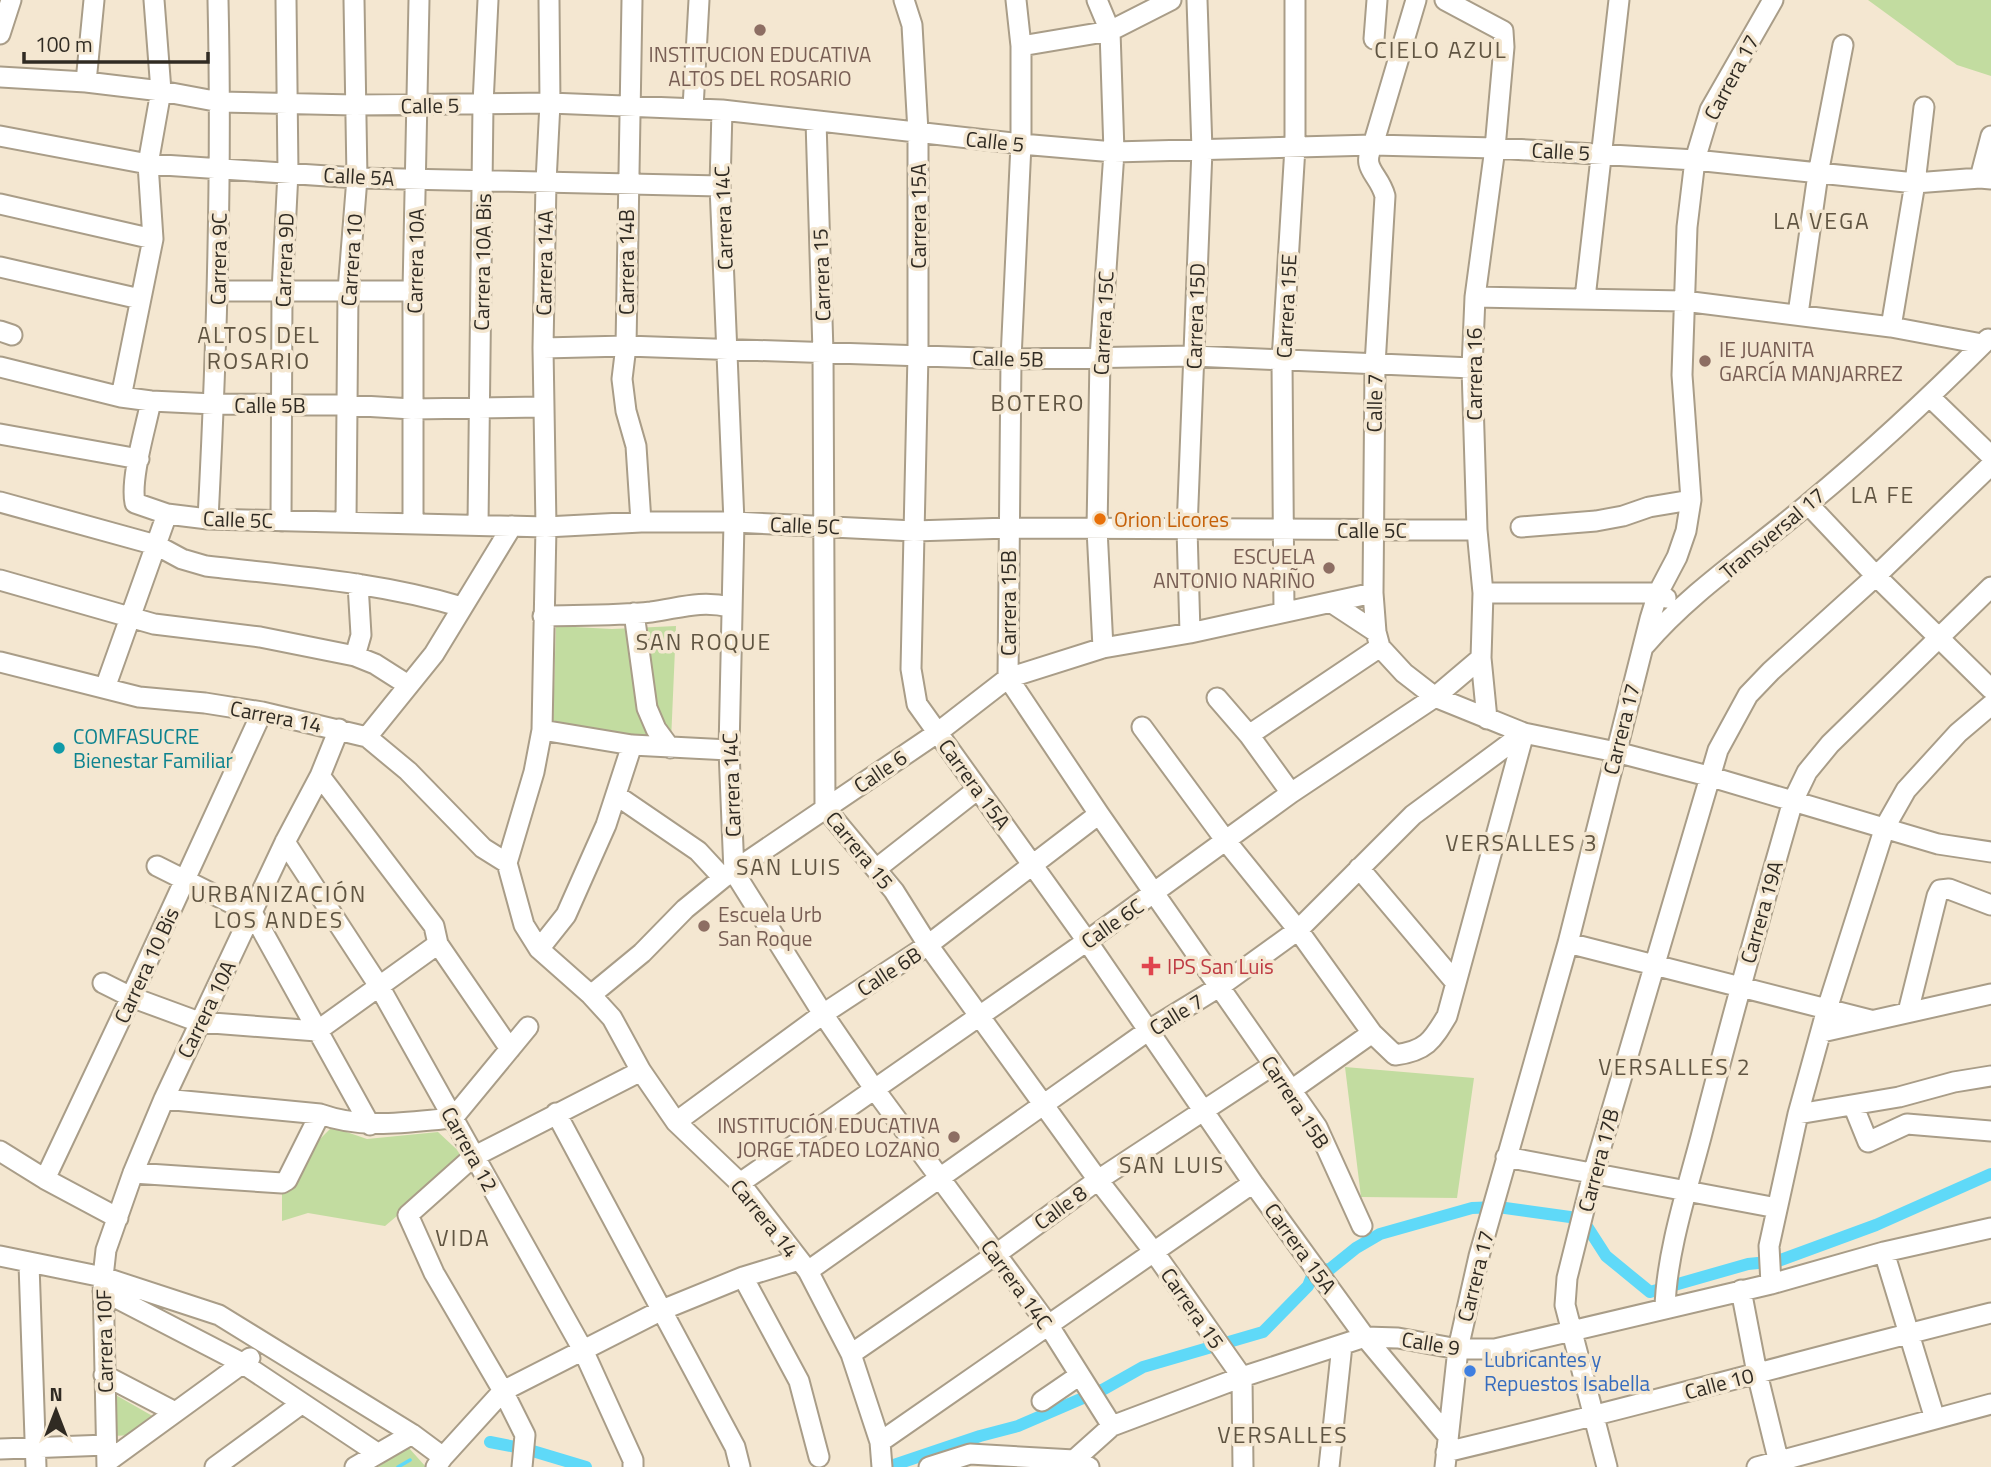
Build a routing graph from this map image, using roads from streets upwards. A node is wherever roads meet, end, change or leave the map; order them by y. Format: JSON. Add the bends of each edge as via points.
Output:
{"nodes":[{"id":1,"x":11,"y":0,"type":"edge"},
{"id":2,"x":94,"y":0,"type":"edge"},
{"id":3,"x":154,"y":0,"type":"edge"},
{"id":4,"x":218,"y":0,"type":"edge"},
{"id":5,"x":286,"y":0,"type":"edge"},
{"id":6,"x":354,"y":0,"type":"edge"},
{"id":7,"x":419,"y":0,"type":"edge"},
{"id":8,"x":488,"y":0,"type":"edge"},
{"id":9,"x":549,"y":0,"type":"edge"},
{"id":10,"x":632,"y":0,"type":"edge"},
{"id":11,"x":699,"y":0,"type":"edge"},
{"id":12,"x":904,"y":0,"type":"edge"},
{"id":13,"x":1016,"y":0,"type":"edge"},
{"id":14,"x":1097,"y":0,"type":"edge"},
{"id":15,"x":1197,"y":0,"type":"edge"},
{"id":16,"x":1295,"y":0,"type":"edge"},
{"id":17,"x":1377,"y":0,"type":"edge"},
{"id":18,"x":1416,"y":0,"type":"edge"},
{"id":19,"x":1619,"y":0,"type":"edge"},
{"id":20,"x":1773,"y":0,"type":"edge"},
{"id":21,"x":1450,"y":1,"type":"edge"},
{"id":22,"x":1161,"y":2,"type":"edge"},
{"id":23,"x":1110,"y":31,"type":"junction"},
{"id":24,"x":0,"y":34,"type":"edge"},
{"id":25,"x":1374,"y":39,"type":"dead end"},
{"id":26,"x":1843,"y":45,"type":"dead end"},
{"id":27,"x":1021,"y":46,"type":"junction"},
{"id":28,"x":0,"y":76,"type":"edge"},
{"id":29,"x":86,"y":82,"type":"junction"},
{"id":30,"x":161,"y":91,"type":"junction"},
{"id":31,"x":220,"y":102,"type":"junction"},
{"id":32,"x":550,"y":103,"type":"junction"},
{"id":33,"x":288,"y":104,"type":"junction"},
{"id":34,"x":484,"y":104,"type":"junction"},
{"id":35,"x":355,"y":105,"type":"junction"},
{"id":36,"x":418,"y":105,"type":"junction"},
{"id":37,"x":629,"y":107,"type":"junction"},
{"id":38,"x":1924,"y":107,"type":"dead end"},
{"id":39,"x":693,"y":108,"type":"junction"},
{"id":40,"x":722,"y":110,"type":"junction"},
{"id":41,"x":816,"y":121,"type":"junction"},
{"id":42,"x":918,"y":132,"type":"junction"},
{"id":43,"x":0,"y":136,"type":"edge"},
{"id":44,"x":1991,"y":136,"type":"edge"},
{"id":45,"x":1021,"y":144,"type":"junction"},
{"id":46,"x":1373,"y":145,"type":"junction"},
{"id":47,"x":1295,"y":148,"type":"junction"},
{"id":48,"x":1495,"y":148,"type":"junction"},
{"id":49,"x":1202,"y":150,"type":"junction"},
{"id":50,"x":1114,"y":152,"type":"junction"},
{"id":51,"x":1602,"y":153,"type":"junction"},
{"id":52,"x":1695,"y":160,"type":"junction"},
{"id":53,"x":148,"y":164,"type":"junction"},
{"id":54,"x":219,"y":168,"type":"junction"},
{"id":55,"x":288,"y":172,"type":"junction"},
{"id":56,"x":1818,"y":174,"type":"junction"},
{"id":57,"x":357,"y":178,"type":"junction"},
{"id":58,"x":416,"y":179,"type":"junction"},
{"id":59,"x":1986,"y":179,"type":"edge"},
{"id":60,"x":484,"y":181,"type":"junction"},
{"id":61,"x":545,"y":182,"type":"junction"},
{"id":62,"x":627,"y":183,"type":"junction"},
{"id":63,"x":1915,"y":183,"type":"junction"},
{"id":64,"x":720,"y":186,"type":"junction"},
{"id":65,"x":0,"y":204,"type":"edge"},
{"id":66,"x":153,"y":239,"type":"junction"},
{"id":67,"x":0,"y":267,"type":"edge"},
{"id":68,"x":218,"y":291,"type":"junction"},
{"id":69,"x":348,"y":291,"type":"junction"},
{"id":70,"x":413,"y":291,"type":"junction"},
{"id":71,"x":282,"y":292,"type":"junction"},
{"id":72,"x":1475,"y":297,"type":"junction"},
{"id":73,"x":1585,"y":298,"type":"junction"},
{"id":74,"x":140,"y":299,"type":"junction"},
{"id":75,"x":1684,"y":301,"type":"junction"},
{"id":76,"x":1798,"y":314,"type":"junction"},
{"id":77,"x":1891,"y":327,"type":"junction"},
{"id":78,"x":1987,"y":340,"type":"edge"},
{"id":79,"x":626,"y":346,"type":"junction"},
{"id":80,"x":543,"y":348,"type":"junction"},
{"id":81,"x":728,"y":349,"type":"junction"},
{"id":82,"x":823,"y":352,"type":"junction"},
{"id":83,"x":918,"y":354,"type":"junction"},
{"id":84,"x":1193,"y":356,"type":"junction"},
{"id":85,"x":1100,"y":358,"type":"junction"},
{"id":86,"x":1011,"y":359,"type":"junction"},
{"id":87,"x":1282,"y":361,"type":"junction"},
{"id":88,"x":1375,"y":365,"type":"junction"},
{"id":89,"x":0,"y":367,"type":"edge"},
{"id":90,"x":1472,"y":368,"type":"junction"},
{"id":91,"x":121,"y":397,"type":"junction"},
{"id":92,"x":1930,"y":397,"type":"junction"},
{"id":93,"x":151,"y":401,"type":"junction"},
{"id":94,"x":214,"y":404,"type":"junction"},
{"id":95,"x":281,"y":405,"type":"junction"},
{"id":96,"x":346,"y":405,"type":"junction"},
{"id":97,"x":543,"y":407,"type":"junction"},
{"id":98,"x":412,"y":409,"type":"junction"},
{"id":99,"x":479,"y":409,"type":"junction"},
{"id":100,"x":0,"y":434,"type":"edge"},
{"id":101,"x":1991,"y":456,"type":"edge"},
{"id":102,"x":139,"y":459,"type":"junction"},
{"id":103,"x":1991,"y":465,"type":"edge"},
{"id":104,"x":1691,"y":500,"type":"junction"},
{"id":105,"x":0,"y":502,"type":"edge"},
{"id":106,"x":1808,"y":504,"type":"junction"},
{"id":107,"x":167,"y":514,"type":"junction"},
{"id":108,"x":208,"y":519,"type":"junction"},
{"id":109,"x":281,"y":520,"type":"junction"},
{"id":110,"x":346,"y":520,"type":"junction"},
{"id":111,"x":641,"y":522,"type":"junction"},
{"id":112,"x":734,"y":522,"type":"junction"},
{"id":113,"x":413,"y":523,"type":"junction"},
{"id":114,"x":478,"y":525,"type":"junction"},
{"id":115,"x":822,"y":525,"type":"junction"},
{"id":116,"x":512,"y":526,"type":"junction"},
{"id":117,"x":546,"y":527,"type":"junction"},
{"id":118,"x":1521,"y":527,"type":"dead end"},
{"id":119,"x":1009,"y":528,"type":"junction"},
{"id":120,"x":1097,"y":529,"type":"junction"},
{"id":121,"x":1187,"y":529,"type":"junction"},
{"id":122,"x":1372,"y":530,"type":"junction"},
{"id":123,"x":1477,"y":530,"type":"junction"},
{"id":124,"x":914,"y":531,"type":"junction"},
{"id":125,"x":1283,"y":531,"type":"junction"},
{"id":126,"x":156,"y":545,"type":"junction"},
{"id":127,"x":1876,"y":576,"type":"junction"},
{"id":128,"x":0,"y":580,"type":"edge"},
{"id":129,"x":358,"y":584,"type":"junction"},
{"id":130,"x":1991,"y":587,"type":"edge"},
{"id":131,"x":1373,"y":593,"type":"junction"},
{"id":132,"x":1483,"y":593,"type":"junction"},
{"id":133,"x":1658,"y":593,"type":"junction"},
{"id":134,"x":1332,"y":603,"type":"junction"},
{"id":135,"x":462,"y":607,"type":"junction"},
{"id":136,"x":730,"y":607,"type":"junction"},
{"id":137,"x":1682,"y":607,"type":"junction"},
{"id":138,"x":1284,"y":612,"type":"junction"},
{"id":139,"x":634,"y":613,"type":"junction"},
{"id":140,"x":131,"y":616,"type":"junction"},
{"id":141,"x":543,"y":616,"type":"junction"},
{"id":142,"x":1190,"y":633,"type":"junction"},
{"id":143,"x":1378,"y":639,"type":"junction"},
{"id":144,"x":1939,"y":639,"type":"junction"},
{"id":145,"x":1645,"y":645,"type":"junction"},
{"id":146,"x":1103,"y":648,"type":"junction"},
{"id":147,"x":355,"y":656,"type":"junction"},
{"id":148,"x":1481,"y":658,"type":"junction"},
{"id":149,"x":0,"y":662,"type":"edge"},
{"id":150,"x":1008,"y":678,"type":"junction"},
{"id":151,"x":408,"y":685,"type":"junction"},
{"id":152,"x":105,"y":688,"type":"junction"},
{"id":153,"x":1991,"y":689,"type":"edge"},
{"id":154,"x":1435,"y":697,"type":"junction"},
{"id":155,"x":1217,"y":698,"type":"dead end"},
{"id":156,"x":1991,"y":705,"type":"edge"},
{"id":157,"x":262,"y":712,"type":"junction"},
{"id":158,"x":1487,"y":719,"type":"junction"},
{"id":159,"x":1142,"y":727,"type":"dead end"},
{"id":160,"x":339,"y":729,"type":"junction"},
{"id":161,"x":542,"y":730,"type":"junction"},
{"id":162,"x":937,"y":733,"type":"junction"},
{"id":163,"x":1524,"y":733,"type":"junction"},
{"id":164,"x":1249,"y":735,"type":"junction"},
{"id":165,"x":368,"y":737,"type":"junction"},
{"id":166,"x":632,"y":745,"type":"junction"},
{"id":167,"x":670,"y":748,"type":"junction"},
{"id":168,"x":729,"y":750,"type":"junction"},
{"id":169,"x":1616,"y":752,"type":"junction"},
{"id":170,"x":320,"y":776,"type":"junction"},
{"id":171,"x":1708,"y":776,"type":"junction"},
{"id":172,"x":978,"y":789,"type":"junction"},
{"id":173,"x":1291,"y":793,"type":"junction"},
{"id":174,"x":616,"y":795,"type":"junction"},
{"id":175,"x":1793,"y":801,"type":"junction"},
{"id":176,"x":825,"y":808,"type":"junction"},
{"id":177,"x":1099,"y":814,"type":"junction"},
{"id":178,"x":1885,"y":827,"type":"junction"},
{"id":179,"x":1226,"y":841,"type":"junction"},
{"id":180,"x":285,"y":842,"type":"junction"},
{"id":181,"x":1991,"y":852,"type":"edge"},
{"id":182,"x":507,"y":863,"type":"junction"},
{"id":183,"x":1033,"y":864,"type":"junction"},
{"id":184,"x":156,"y":866,"type":"dead end"},
{"id":185,"x":1359,"y":868,"type":"junction"},
{"id":186,"x":876,"y":869,"type":"junction"},
{"id":187,"x":728,"y":875,"type":"junction"},
{"id":188,"x":185,"y":881,"type":"junction"},
{"id":189,"x":1154,"y":893,"type":"junction"},
{"id":190,"x":1991,"y":905,"type":"edge"},
{"id":191,"x":253,"y":914,"type":"junction"},
{"id":192,"x":1297,"y":930,"type":"junction"},
{"id":193,"x":1087,"y":940,"type":"junction"},
{"id":194,"x":1568,"y":943,"type":"junction"},
{"id":195,"x":438,"y":944,"type":"junction"},
{"id":196,"x":928,"y":945,"type":"junction"},
{"id":197,"x":539,"y":949,"type":"junction"},
{"id":198,"x":1653,"y":965,"type":"junction"},
{"id":199,"x":103,"y":983,"type":"dead end"},
{"id":200,"x":1455,"y":983,"type":"junction"},
{"id":201,"x":379,"y":986,"type":"junction"},
{"id":202,"x":1739,"y":986,"type":"junction"},
{"id":203,"x":1219,"y":987,"type":"junction"},
{"id":204,"x":1991,"y":994,"type":"edge"},
{"id":205,"x":591,"y":995,"type":"junction"},
{"id":206,"x":131,"y":998,"type":"junction"},
{"id":207,"x":1827,"y":1009,"type":"junction"},
{"id":208,"x":1908,"y":1012,"type":"junction"},
{"id":209,"x":823,"y":1014,"type":"junction"},
{"id":210,"x":981,"y":1015,"type":"junction"},
{"id":211,"x":1870,"y":1020,"type":"junction"},
{"id":212,"x":199,"y":1022,"type":"junction"},
{"id":213,"x":528,"y":1027,"type":"dead end"},
{"id":214,"x":1149,"y":1030,"type":"junction"},
{"id":215,"x":317,"y":1031,"type":"junction"},
{"id":216,"x":1822,"y":1032,"type":"junction"},
{"id":217,"x":1371,"y":1033,"type":"junction"},
{"id":218,"x":510,"y":1049,"type":"junction"},
{"id":219,"x":1273,"y":1065,"type":"junction"},
{"id":220,"x":641,"y":1071,"type":"junction"},
{"id":221,"x":1991,"y":1076,"type":"edge"},
{"id":222,"x":875,"y":1090,"type":"junction"},
{"id":223,"x":1290,"y":1091,"type":"junction"},
{"id":224,"x":1899,"y":1097,"type":"junction"},
{"id":225,"x":164,"y":1099,"type":"junction"},
{"id":226,"x":1045,"y":1105,"type":"junction"},
{"id":227,"x":1853,"y":1105,"type":"junction"},
{"id":228,"x":1204,"y":1111,"type":"junction"},
{"id":229,"x":320,"y":1114,"type":"junction"},
{"id":230,"x":556,"y":1114,"type":"junction"},
{"id":231,"x":1798,"y":1114,"type":"junction"},
{"id":232,"x":453,"y":1118,"type":"junction"},
{"id":233,"x":676,"y":1122,"type":"junction"},
{"id":234,"x":370,"y":1125,"type":"junction"},
{"id":235,"x":1907,"y":1125,"type":"junction"},
{"id":236,"x":1991,"y":1131,"type":"edge"},
{"id":237,"x":0,"y":1151,"type":"edge"},
{"id":238,"x":473,"y":1157,"type":"junction"},
{"id":239,"x":1506,"y":1157,"type":"junction"},
{"id":240,"x":133,"y":1174,"type":"junction"},
{"id":241,"x":1593,"y":1174,"type":"junction"},
{"id":242,"x":940,"y":1178,"type":"junction"},
{"id":243,"x":45,"y":1179,"type":"junction"},
{"id":244,"x":1098,"y":1180,"type":"junction"},
{"id":245,"x":1253,"y":1183,"type":"junction"},
{"id":246,"x":740,"y":1184,"type":"junction"},
{"id":247,"x":1687,"y":1192,"type":"junction"},
{"id":248,"x":1777,"y":1208,"type":"junction"},
{"id":249,"x":118,"y":1218,"type":"junction"},
{"id":250,"x":1362,"y":1226,"type":"dead end"},
{"id":251,"x":1991,"y":1227,"type":"edge"},
{"id":252,"x":1154,"y":1252,"type":"junction"},
{"id":253,"x":1884,"y":1252,"type":"junction"},
{"id":254,"x":995,"y":1255,"type":"junction"},
{"id":255,"x":0,"y":1256,"type":"edge"},
{"id":256,"x":29,"y":1264,"type":"junction"},
{"id":257,"x":1770,"y":1264,"type":"junction"},
{"id":258,"x":803,"y":1265,"type":"junction"},
{"id":259,"x":743,"y":1277,"type":"junction"},
{"id":260,"x":103,"y":1284,"type":"junction"},
{"id":261,"x":1741,"y":1290,"type":"junction"},
{"id":262,"x":1666,"y":1294,"type":"junction"},
{"id":263,"x":662,"y":1310,"type":"junction"},
{"id":264,"x":1991,"y":1313,"type":"edge"},
{"id":265,"x":1049,"y":1326,"type":"junction"},
{"id":266,"x":1570,"y":1331,"type":"junction"},
{"id":267,"x":1909,"y":1333,"type":"junction"},
{"id":268,"x":1366,"y":1337,"type":"junction"},
{"id":269,"x":1342,"y":1345,"type":"junction"},
{"id":270,"x":269,"y":1347,"type":"junction"},
{"id":271,"x":1458,"y":1349,"type":"junction"},
{"id":272,"x":583,"y":1350,"type":"junction"},
{"id":273,"x":850,"y":1354,"type":"junction"},
{"id":274,"x":242,"y":1363,"type":"junction"},
{"id":275,"x":1757,"y":1373,"type":"junction"},
{"id":276,"x":104,"y":1375,"type":"junction"},
{"id":277,"x":1242,"y":1377,"type":"junction"},
{"id":278,"x":1088,"y":1389,"type":"junction"},
{"id":279,"x":503,"y":1391,"type":"junction"},
{"id":280,"x":1042,"y":1401,"type":"dead end"},
{"id":281,"x":301,"y":1404,"type":"junction"},
{"id":282,"x":1991,"y":1404,"type":"edge"},
{"id":283,"x":175,"y":1412,"type":"junction"},
{"id":284,"x":1596,"y":1417,"type":"junction"},
{"id":285,"x":1935,"y":1419,"type":"junction"},
{"id":286,"x":1112,"y":1426,"type":"junction"},
{"id":287,"x":412,"y":1434,"type":"junction"},
{"id":288,"x":0,"y":1449,"type":"edge"},
{"id":289,"x":1446,"y":1451,"type":"edge"},
{"id":290,"x":524,"y":1452,"type":"edge"},
{"id":291,"x":377,"y":1453,"type":"junction"},
{"id":292,"x":881,"y":1455,"type":"edge"},
{"id":293,"x":36,"y":1457,"type":"edge"},
{"id":294,"x":819,"y":1457,"type":"dead end"},
{"id":295,"x":107,"y":1458,"type":"edge"},
{"id":296,"x":439,"y":1462,"type":"edge"},
{"id":297,"x":633,"y":1463,"type":"edge"},
{"id":298,"x":1082,"y":1464,"type":"edge"},
{"id":299,"x":1779,"y":1464,"type":"edge"},
{"id":300,"x":215,"y":1467,"type":"edge"},
{"id":301,"x":355,"y":1467,"type":"edge"},
{"id":302,"x":740,"y":1467,"type":"edge"},
{"id":303,"x":929,"y":1467,"type":"edge"},
{"id":304,"x":1243,"y":1467,"type":"edge"},
{"id":305,"x":1329,"y":1467,"type":"edge"},
{"id":306,"x":1608,"y":1467,"type":"edge"},
{"id":307,"x":1757,"y":1467,"type":"edge"}],
"edges":[{"from":1,"to":24,"type":"street"},
{"from":2,"to":29,"type":"street"},
{"from":3,"to":30,"type":"street"},
{"from":4,"to":31,"type":"street","name":"Carrera 9C"},
{"from":5,"to":33,"type":"street","name":"Carrera 9D"},
{"from":6,"to":35,"type":"street","name":"Carrera 10"},
{"from":7,"to":36,"type":"street","name":"Carrera 10A"},
{"from":8,"to":34,"type":"street","name":"Carrera 10A Bis"},
{"from":9,"to":32,"type":"street","name":"Carrera 14A"},
{"from":10,"to":37,"type":"street","name":"Carrera 14B"},
{"from":11,"to":39,"type":"street"},
{"from":12,"to":42,"type":"street","name":"Carrera 15A","via":[[912,25]]},
{"from":13,"to":27,"type":"street","name":"Carrera 15B"},
{"from":14,"to":23,"type":"street","name":"Carrera 15C"},
{"from":15,"to":49,"type":"street","name":"Carrera 15D"},
{"from":16,"to":47,"type":"street","name":"Carrera 15E"},
{"from":17,"to":25,"type":"street"},
{"from":18,"to":46,"type":"street","name":"Calle 7"},
{"from":19,"to":51,"type":"street"},
{"from":20,"to":52,"type":"street","name":"Carrera 17","via":[[1710,110]]},
{"from":21,"to":48,"type":"street","name":"Carrera 16","via":[[1503,31]]},
{"from":22,"to":23,"type":"street"},
{"from":23,"to":27,"type":"street"},
{"from":23,"to":50,"type":"street","name":"Carrera 15C"},
{"from":26,"to":56,"type":"street"},
{"from":27,"to":45,"type":"street","name":"Carrera 15B"},
{"from":28,"to":29,"type":"street","name":"Calle 5"},
{"from":29,"to":30,"type":"street","name":"Calle 5"},
{"from":30,"to":31,"type":"street","name":"Calle 5"},
{"from":30,"to":53,"type":"street"},
{"from":31,"to":33,"type":"street","name":"Calle 5"},
{"from":31,"to":54,"type":"street","name":"Carrera 9C"},
{"from":32,"to":34,"type":"street","name":"Calle 5"},
{"from":32,"to":37,"type":"street","name":"Calle 5"},
{"from":32,"to":61,"type":"street","name":"Carrera 14A"},
{"from":33,"to":35,"type":"street","name":"Calle 5"},
{"from":33,"to":55,"type":"street","name":"Carrera 9D"},
{"from":34,"to":36,"type":"street","name":"Calle 5"},
{"from":34,"to":60,"type":"street","name":"Carrera 10A Bis"},
{"from":35,"to":36,"type":"street","name":"Calle 5"},
{"from":35,"to":57,"type":"street","name":"Carrera 10"},
{"from":36,"to":58,"type":"street","name":"Carrera 10A"},
{"from":37,"to":39,"type":"street","name":"Calle 5"},
{"from":37,"to":62,"type":"street","name":"Carrera 14B"},
{"from":38,"to":63,"type":"street"},
{"from":39,"to":40,"type":"street","name":"Calle 5"},
{"from":40,"to":41,"type":"street","name":"Calle 5"},
{"from":40,"to":64,"type":"street","name":"Carrera 14C"},
{"from":41,"to":42,"type":"street","name":"Calle 5"},
{"from":41,"to":82,"type":"street","name":"Carrera 15"},
{"from":42,"to":45,"type":"street","name":"Calle 5"},
{"from":42,"to":83,"type":"street","name":"Carrera 15A"},
{"from":43,"to":53,"type":"street","name":"Calle 5A"},
{"from":44,"to":59,"type":"street"},
{"from":45,"to":50,"type":"street","name":"Calle 5"},
{"from":45,"to":86,"type":"street","name":"Carrera 15B"},
{"from":46,"to":47,"type":"street","name":"Calle 5"},
{"from":46,"to":48,"type":"street","name":"Calle 5"},
{"from":46,"to":88,"type":"street","name":"Calle 7","via":[[1367,165],[1385,196]]},
{"from":47,"to":49,"type":"street","name":"Calle 5"},
{"from":47,"to":87,"type":"street","name":"Carrera 15E"},
{"from":48,"to":51,"type":"street","name":"Calle 5"},
{"from":48,"to":72,"type":"street","name":"Carrera 16"},
{"from":49,"to":50,"type":"street","name":"Calle 5"},
{"from":49,"to":84,"type":"street","name":"Carrera 15D"},
{"from":50,"to":85,"type":"street","name":"Carrera 15C"},
{"from":51,"to":52,"type":"street","name":"Calle 5"},
{"from":51,"to":73,"type":"street"},
{"from":52,"to":56,"type":"street","name":"Calle 5"},
{"from":52,"to":75,"type":"street","name":"Carrera 17"},
{"from":53,"to":54,"type":"street","name":"Calle 5A"},
{"from":53,"to":66,"type":"street"},
{"from":54,"to":55,"type":"street","name":"Calle 5A"},
{"from":54,"to":68,"type":"street","name":"Carrera 9C"},
{"from":55,"to":57,"type":"street","name":"Calle 5A"},
{"from":55,"to":71,"type":"street","name":"Carrera 9D"},
{"from":56,"to":63,"type":"street","name":"Calle 5"},
{"from":56,"to":76,"type":"street"},
{"from":57,"to":58,"type":"street","name":"Calle 5A"},
{"from":57,"to":69,"type":"street","name":"Carrera 10"},
{"from":58,"to":60,"type":"street","name":"Calle 5A"},
{"from":58,"to":70,"type":"street","name":"Carrera 10A"},
{"from":59,"to":63,"type":"street","name":"Calle 5"},
{"from":60,"to":61,"type":"street","name":"Calle 5A"},
{"from":60,"to":99,"type":"street","name":"Carrera 10A Bis"},
{"from":61,"to":62,"type":"street","name":"Calle 5A"},
{"from":61,"to":80,"type":"street","name":"Carrera 14A"},
{"from":62,"to":64,"type":"street","name":"Calle 5A"},
{"from":62,"to":79,"type":"street","name":"Carrera 14B"},
{"from":63,"to":77,"type":"street"},
{"from":64,"to":81,"type":"street","name":"Carrera 14C"},
{"from":65,"to":66,"type":"street"},
{"from":66,"to":74,"type":"street"},
{"from":67,"to":74,"type":"street"},
{"from":68,"to":71,"type":"street"},
{"from":68,"to":94,"type":"street","name":"Carrera 9C"},
{"from":69,"to":70,"type":"street"},
{"from":69,"to":71,"type":"street"},
{"from":69,"to":96,"type":"street","name":"Carrera 10"},
{"from":70,"to":98,"type":"street","name":"Carrera 10A"},
{"from":71,"to":95,"type":"street","name":"Carrera 9D"},
{"from":72,"to":73,"type":"street"},
{"from":72,"to":90,"type":"street","name":"Carrera 16"},
{"from":73,"to":75,"type":"street"},
{"from":74,"to":91,"type":"street"},
{"from":75,"to":76,"type":"street"},
{"from":75,"to":104,"type":"street","name":"Carrera 17","via":[[1682,375]]},
{"from":76,"to":77,"type":"street"},
{"from":77,"to":78,"type":"street"},
{"from":78,"to":92,"type":"street","name":"Transversal 17"},
{"from":79,"to":80,"type":"street","name":"Calle 5B"},
{"from":79,"to":81,"type":"street","name":"Calle 5B"},
{"from":79,"to":111,"type":"street","name":"Carrera 14B","via":[[622,379],[636,446]]},
{"from":80,"to":97,"type":"street","name":"Carrera 14A"},
{"from":81,"to":82,"type":"street","name":"Calle 5B"},
{"from":81,"to":112,"type":"street","name":"Carrera 14C"},
{"from":82,"to":83,"type":"street","name":"Calle 5B"},
{"from":82,"to":115,"type":"street","name":"Carrera 15"},
{"from":83,"to":86,"type":"street","name":"Calle 5B"},
{"from":83,"to":124,"type":"street","name":"Carrera 15A"},
{"from":84,"to":85,"type":"street","name":"Calle 5B"},
{"from":84,"to":87,"type":"street","name":"Calle 5B"},
{"from":84,"to":121,"type":"street","name":"Carrera 15D"},
{"from":85,"to":86,"type":"street","name":"Calle 5B"},
{"from":85,"to":120,"type":"street","name":"Carrera 15C"},
{"from":86,"to":119,"type":"street","name":"Carrera 15B"},
{"from":87,"to":88,"type":"street","name":"Calle 5B"},
{"from":87,"to":125,"type":"street","name":"Carrera 15E"},
{"from":88,"to":90,"type":"street","name":"Calle 5B"},
{"from":88,"to":122,"type":"street","name":"Calle 7"},
{"from":89,"to":91,"type":"street","name":"Calle 5B"},
{"from":90,"to":123,"type":"street","name":"Carrera 16"},
{"from":91,"to":93,"type":"street","name":"Calle 5B"},
{"from":92,"to":101,"type":"street"},
{"from":92,"to":106,"type":"street","name":"Transversal 17"},
{"from":93,"to":94,"type":"street","name":"Calle 5B"},
{"from":93,"to":102,"type":"street"},
{"from":94,"to":95,"type":"street","name":"Calle 5B"},
{"from":94,"to":108,"type":"street","name":"Carrera 9C"},
{"from":95,"to":96,"type":"street","name":"Calle 5B"},
{"from":95,"to":109,"type":"street","name":"Carrera 9D"},
{"from":96,"to":98,"type":"street","name":"Calle 5B"},
{"from":96,"to":110,"type":"street","name":"Carrera 10"},
{"from":97,"to":99,"type":"street","name":"Calle 5B"},
{"from":97,"to":117,"type":"street","name":"Carrera 14A"},
{"from":98,"to":99,"type":"street","name":"Calle 5B"},
{"from":98,"to":113,"type":"street","name":"Carrera 10A"},
{"from":99,"to":114,"type":"street","name":"Carrera 10A Bis"},
{"from":100,"to":102,"type":"street"},
{"from":102,"to":107,"type":"street","name":"Calle 5C","via":[[135,503]]},
{"from":103,"to":127,"type":"street","name":"Carrera 17B"},
{"from":104,"to":118,"type":"street","via":[[1596,521]]},
{"from":104,"to":133,"type":"street","name":"Carrera 17","via":[[1677,557]]},
{"from":105,"to":126,"type":"street"},
{"from":106,"to":127,"type":"street"},
{"from":106,"to":137,"type":"street","name":"Transversal 17"},
{"from":107,"to":108,"type":"street","name":"Calle 5C"},
{"from":107,"to":126,"type":"street"},
{"from":108,"to":109,"type":"street","name":"Calle 5C"},
{"from":109,"to":110,"type":"street","name":"Calle 5C"},
{"from":110,"to":113,"type":"street","name":"Calle 5C"},
{"from":111,"to":112,"type":"street","name":"Calle 5C"},
{"from":111,"to":117,"type":"street","name":"Calle 5C"},
{"from":112,"to":115,"type":"street","name":"Calle 5C"},
{"from":112,"to":136,"type":"street","name":"Carrera 14C"},
{"from":113,"to":114,"type":"street","name":"Calle 5C"},
{"from":114,"to":116,"type":"street","name":"Calle 5C"},
{"from":115,"to":124,"type":"street","name":"Calle 5C"},
{"from":115,"to":176,"type":"street","name":"Carrera 15"},
{"from":116,"to":117,"type":"street","name":"Calle 5C"},
{"from":116,"to":135,"type":"street"},
{"from":117,"to":141,"type":"street"},
{"from":119,"to":120,"type":"street","name":"Calle 5C"},
{"from":119,"to":124,"type":"street","name":"Calle 5C"},
{"from":119,"to":150,"type":"street","name":"Carrera 15B"},
{"from":120,"to":121,"type":"street","name":"Calle 5C"},
{"from":120,"to":146,"type":"street","name":"Carrera 15C"},
{"from":121,"to":125,"type":"street","name":"Calle 5C"},
{"from":121,"to":142,"type":"street","name":"Carrera 15D"},
{"from":122,"to":123,"type":"street","name":"Calle 5C"},
{"from":122,"to":125,"type":"street","name":"Calle 5C"},
{"from":122,"to":131,"type":"street","name":"Calle 7"},
{"from":123,"to":132,"type":"street","name":"Carrera 16"},
{"from":124,"to":162,"type":"street","name":"Carrera 15A","via":[[911,669],[917,704]]},
{"from":125,"to":138,"type":"street","name":"Carrera 15E"},
{"from":126,"to":129,"type":"street","via":[[206,566]]},
{"from":126,"to":140,"type":"street"},
{"from":127,"to":144,"type":"street"},
{"from":127,"to":171,"type":"street","name":"Carrera 17B","via":[[1748,695]]},
{"from":128,"to":140,"type":"street"},
{"from":129,"to":135,"type":"street"},
{"from":129,"to":147,"type":"street","via":[[361,635]]},
{"from":130,"to":144,"type":"street","name":"Carrera 19A"},
{"from":131,"to":134,"type":"street","name":"Calle 6"},
{"from":131,"to":143,"type":"street","name":"Calle 7"},
{"from":132,"to":133,"type":"street"},
{"from":132,"to":148,"type":"street","name":"Carrera 16"},
{"from":133,"to":137,"type":"street"},
{"from":133,"to":145,"type":"street","name":"Carrera 17"},
{"from":134,"to":138,"type":"street","name":"Calle 6"},
{"from":134,"to":143,"type":"street"},
{"from":135,"to":151,"type":"street","via":[[434,654]]},
{"from":136,"to":139,"type":"street","via":[[696,603]]},
{"from":136,"to":168,"type":"street","name":"Carrera 14C"},
{"from":137,"to":145,"type":"street","name":"Transversal 17"},
{"from":138,"to":142,"type":"street","name":"Calle 6"},
{"from":139,"to":141,"type":"street"},
{"from":139,"to":167,"type":"street","via":[[646,708]]},
{"from":140,"to":147,"type":"street","via":[[154,624],[260,637]]},
{"from":140,"to":152,"type":"street"},
{"from":141,"to":161,"type":"street"},
{"from":142,"to":146,"type":"street","name":"Calle 6"},
{"from":143,"to":154,"type":"street","via":[[1404,673]]},
{"from":143,"to":164,"type":"street"},
{"from":144,"to":153,"type":"street"},
{"from":144,"to":175,"type":"street","name":"Carrera 19A","via":[[1830,744],[1807,772]]},
{"from":145,"to":169,"type":"street","name":"Carrera 17"},
{"from":146,"to":150,"type":"street","name":"Calle 6"},
{"from":147,"to":151,"type":"street"},
{"from":148,"to":154,"type":"street","name":"Calle 6C"},
{"from":148,"to":158,"type":"street","name":"Carrera 16"},
{"from":149,"to":152,"type":"street","name":"Carrera 14"},
{"from":150,"to":162,"type":"street","name":"Calle 6"},
{"from":150,"to":177,"type":"street","name":"Carrera 15B"},
{"from":151,"to":165,"type":"street"},
{"from":152,"to":157,"type":"street","name":"Carrera 14","via":[[139,697]]},
{"from":154,"to":158,"type":"street"},
{"from":154,"to":173,"type":"street","name":"Calle 6C"},
{"from":155,"to":164,"type":"street"},
{"from":156,"to":178,"type":"street","via":[[1958,733],[1906,790]]},
{"from":157,"to":160,"type":"street","name":"Carrera 14"},
{"from":157,"to":188,"type":"street","name":"Carrera 10 Bis"},
{"from":158,"to":163,"type":"street"},
{"from":159,"to":179,"type":"street"},
{"from":160,"to":165,"type":"street","name":"Carrera 14"},
{"from":160,"to":170,"type":"street","name":"Carrera 10A"},
{"from":161,"to":166,"type":"street"},
{"from":161,"to":182,"type":"street"},
{"from":162,"to":172,"type":"street","name":"Carrera 15A"},
{"from":162,"to":176,"type":"street","name":"Calle 6"},
{"from":163,"to":169,"type":"street"},
{"from":163,"to":185,"type":"street","name":"Calle 7","via":[[1413,815]]},
{"from":163,"to":200,"type":"street"},
{"from":164,"to":173,"type":"street"},
{"from":165,"to":182,"type":"street","name":"Carrera 14","via":[[483,848]]},
{"from":166,"to":167,"type":"street"},
{"from":166,"to":174,"type":"street"},
{"from":167,"to":168,"type":"street"},
{"from":168,"to":187,"type":"street","name":"Carrera 14C"},
{"from":169,"to":171,"type":"street"},
{"from":169,"to":194,"type":"street","name":"Carrera 17"},
{"from":170,"to":180,"type":"street","name":"Carrera 10A"},
{"from":170,"to":195,"type":"street","via":[[434,926]]},
{"from":171,"to":175,"type":"street"},
{"from":171,"to":198,"type":"street","name":"Carrera 17B"},
{"from":172,"to":183,"type":"street","name":"Carrera 15A"},
{"from":172,"to":186,"type":"street"},
{"from":173,"to":179,"type":"street","name":"Calle 6C"},
{"from":174,"to":187,"type":"street"},
{"from":174,"to":197,"type":"street","via":[[566,915]]},
{"from":175,"to":178,"type":"street"},
{"from":175,"to":202,"type":"street","name":"Carrera 19A"},
{"from":176,"to":186,"type":"street","name":"Carrera 15"},
{"from":176,"to":187,"type":"street","name":"Calle 6"},
{"from":177,"to":183,"type":"street","name":"Calle 6B"},
{"from":177,"to":189,"type":"street","name":"Carrera 15B"},
{"from":178,"to":181,"type":"street","via":[[1938,844]]},
{"from":178,"to":207,"type":"street"},
{"from":179,"to":189,"type":"street","name":"Calle 6C"},
{"from":179,"to":192,"type":"street"},
{"from":180,"to":191,"type":"street","name":"Carrera 10A"},
{"from":180,"to":201,"type":"street","name":"Carrera 12"},
{"from":182,"to":197,"type":"street","name":"Carrera 14","via":[[524,925]]},
{"from":183,"to":193,"type":"street","name":"Carrera 15A"},
{"from":183,"to":196,"type":"street","name":"Calle 6B"},
{"from":184,"to":188,"type":"street"},
{"from":185,"to":192,"type":"street","name":"Calle 7"},
{"from":185,"to":200,"type":"street"},
{"from":186,"to":196,"type":"street","name":"Carrera 15"},
{"from":187,"to":205,"type":"street","name":"Calle 6"},
{"from":187,"to":209,"type":"street","name":"Carrera 14C"},
{"from":188,"to":191,"type":"street"},
{"from":188,"to":206,"type":"street","name":"Carrera 10 Bis"},
{"from":189,"to":193,"type":"street","name":"Calle 6C"},
{"from":189,"to":203,"type":"street","name":"Carrera 15B"},
{"from":190,"to":208,"type":"street","via":[[1940,890]]},
{"from":191,"to":212,"type":"street","name":"Carrera 10A"},
{"from":191,"to":215,"type":"street"},
{"from":192,"to":203,"type":"street","name":"Calle 7"},
{"from":192,"to":217,"type":"street"},
{"from":193,"to":210,"type":"street","name":"Calle 6C"},
{"from":193,"to":214,"type":"street","name":"Carrera 15A"},
{"from":194,"to":198,"type":"street"},
{"from":194,"to":239,"type":"street","name":"Carrera 17"},
{"from":195,"to":201,"type":"street"},
{"from":195,"to":218,"type":"street"},
{"from":196,"to":209,"type":"street","name":"Calle 6B"},
{"from":196,"to":210,"type":"street","name":"Carrera 15"},
{"from":197,"to":205,"type":"street","name":"Carrera 14"},
{"from":198,"to":202,"type":"street"},
{"from":198,"to":241,"type":"street","name":"Carrera 17B"},
{"from":199,"to":206,"type":"street"},
{"from":200,"to":217,"type":"street","via":[[1447,1016],[1431,1043],[1395,1055]]},
{"from":201,"to":215,"type":"street"},
{"from":201,"to":232,"type":"street","name":"Carrera 12"},
{"from":202,"to":207,"type":"street"},
{"from":202,"to":247,"type":"street","name":"Carrera 19A"},
{"from":203,"to":214,"type":"street","name":"Calle 7"},
{"from":203,"to":219,"type":"street","name":"Carrera 15B"},
{"from":204,"to":208,"type":"street"},
{"from":205,"to":220,"type":"street","name":"Carrera 14","via":[[612,1018]]},
{"from":206,"to":212,"type":"street"},
{"from":206,"to":243,"type":"street","name":"Carrera 10 Bis"},
{"from":207,"to":211,"type":"street"},
{"from":207,"to":216,"type":"street"},
{"from":208,"to":211,"type":"street"},
{"from":209,"to":222,"type":"street","name":"Carrera 14C"},
{"from":209,"to":233,"type":"street","name":"Calle 6B"},
{"from":210,"to":222,"type":"street","name":"Calle 6C"},
{"from":210,"to":226,"type":"street","name":"Carrera 15"},
{"from":211,"to":216,"type":"street"},
{"from":212,"to":215,"type":"street"},
{"from":212,"to":225,"type":"street","name":"Carrera 10A"},
{"from":213,"to":218,"type":"street"},
{"from":214,"to":226,"type":"street","name":"Calle 7"},
{"from":214,"to":228,"type":"street","name":"Carrera 15A"},
{"from":215,"to":234,"type":"street"},
{"from":216,"to":231,"type":"street"},
{"from":217,"to":223,"type":"street"},
{"from":218,"to":232,"type":"street"},
{"from":219,"to":223,"type":"street","name":"Carrera 15B"},
{"from":219,"to":228,"type":"street","name":"Calle 8"},
{"from":220,"to":230,"type":"street"},
{"from":220,"to":233,"type":"street","name":"Carrera 14"},
{"from":221,"to":224,"type":"street"},
{"from":222,"to":242,"type":"street","name":"Carrera 14C"},
{"from":222,"to":246,"type":"street","name":"Calle 6C"},
{"from":223,"to":250,"type":"street","name":"Carrera 15B","via":[[1317,1127]]},
{"from":224,"to":227,"type":"street"},
{"from":224,"to":235,"type":"street"},
{"from":225,"to":229,"type":"street"},
{"from":225,"to":240,"type":"street","name":"Carrera 10A"},
{"from":226,"to":242,"type":"street","name":"Calle 7"},
{"from":226,"to":244,"type":"street","name":"Carrera 15"},
{"from":227,"to":231,"type":"street"},
{"from":227,"to":235,"type":"street","via":[[1868,1142]]},
{"from":228,"to":244,"type":"street","name":"Calle 8"},
{"from":228,"to":245,"type":"street","name":"Carrera 15A"},
{"from":229,"to":234,"type":"street"},
{"from":229,"to":240,"type":"street","via":[[282,1184]]},
{"from":230,"to":238,"type":"street"},
{"from":230,"to":263,"type":"street"},
{"from":231,"to":248,"type":"street"},
{"from":232,"to":234,"type":"street"},
{"from":232,"to":238,"type":"street","name":"Carrera 12"},
{"from":233,"to":246,"type":"street","name":"Carrera 14"},
{"from":235,"to":236,"type":"street"},
{"from":237,"to":243,"type":"street"},
{"from":238,"to":272,"type":"street","name":"Carrera 12"},
{"from":238,"to":279,"type":"street","via":[[408,1215],[434,1273]]},
{"from":239,"to":241,"type":"street"},
{"from":239,"to":271,"type":"street","name":"Carrera 17"},
{"from":240,"to":249,"type":"street","name":"Carrera 10A"},
{"from":241,"to":247,"type":"street"},
{"from":241,"to":266,"type":"street","name":"Carrera 17B","via":[[1567,1278],[1565,1305]]},
{"from":242,"to":254,"type":"street","name":"Carrera 14C"},
{"from":242,"to":258,"type":"street","name":"Calle 7"},
{"from":243,"to":249,"type":"street"},
{"from":244,"to":252,"type":"street","name":"Carrera 15"},
{"from":244,"to":254,"type":"street","name":"Calle 8"},
{"from":245,"to":252,"type":"street"},
{"from":245,"to":268,"type":"street","name":"Carrera 15A"},
{"from":246,"to":258,"type":"street","name":"Carrera 14"},
{"from":247,"to":248,"type":"street"},
{"from":247,"to":262,"type":"street","name":"Carrera 19A"},
{"from":248,"to":257,"type":"street"},
{"from":249,"to":260,"type":"street","name":"Carrera 10F","via":[[106,1250]]},
{"from":251,"to":253,"type":"street","name":"Calle 9"},
{"from":252,"to":265,"type":"street"},
{"from":252,"to":277,"type":"street","name":"Carrera 15"},
{"from":253,"to":257,"type":"street","name":"Calle 9"},
{"from":253,"to":267,"type":"street"},
{"from":254,"to":265,"type":"street","name":"Carrera 14C"},
{"from":254,"to":273,"type":"street","name":"Calle 8"},
{"from":255,"to":256,"type":"street"},
{"from":256,"to":260,"type":"street"},
{"from":256,"to":293,"type":"street"},
{"from":257,"to":261,"type":"street","name":"Calle 9"},
{"from":258,"to":259,"type":"street","name":"Calle 7"},
{"from":258,"to":273,"type":"street","name":"Carrera 14"},
{"from":259,"to":263,"type":"street","name":"Calle 7"},
{"from":259,"to":294,"type":"street","via":[[799,1381]]},
{"from":260,"to":270,"type":"street","via":[[219,1315]]},
{"from":260,"to":274,"type":"street"},
{"from":260,"to":276,"type":"street","name":"Carrera 10F"},
{"from":261,"to":262,"type":"street","name":"Calle 9"},
{"from":261,"to":275,"type":"street"},
{"from":262,"to":266,"type":"street","name":"Calle 9"},
{"from":263,"to":272,"type":"street","name":"Calle 7"},
{"from":263,"to":302,"type":"street","via":[[735,1447]]},
{"from":264,"to":267,"type":"street","name":"Calle 10"},
{"from":265,"to":278,"type":"street","name":"Carrera 14C"},
{"from":265,"to":292,"type":"street"},
{"from":266,"to":271,"type":"street","name":"Calle 9","via":[[1495,1349]]},
{"from":266,"to":284,"type":"street","name":"Carrera 17B"},
{"from":267,"to":275,"type":"street","name":"Calle 10"},
{"from":267,"to":285,"type":"street"},
{"from":268,"to":269,"type":"street","name":"Calle 9"},
{"from":268,"to":271,"type":"street","name":"Calle 9"},
{"from":268,"to":289,"type":"street","name":"Carrera 15A"},
{"from":269,"to":277,"type":"street","name":"Calle 9"},
{"from":269,"to":305,"type":"street"},
{"from":270,"to":274,"type":"street"},
{"from":270,"to":287,"type":"street"},
{"from":271,"to":289,"type":"street","name":"Carrera 17"},
{"from":272,"to":279,"type":"street","name":"Calle 7"},
{"from":272,"to":297,"type":"street","name":"Carrera 12"},
{"from":273,"to":292,"type":"street","name":"Carrera 14"},
{"from":274,"to":281,"type":"street"},
{"from":274,"to":283,"type":"street"},
{"from":275,"to":284,"type":"street","name":"Calle 10"},
{"from":275,"to":299,"type":"street"},
{"from":276,"to":283,"type":"street"},
{"from":276,"to":295,"type":"street","name":"Carrera 10F"},
{"from":277,"to":286,"type":"street","name":"Calle 9"},
{"from":277,"to":304,"type":"street"},
{"from":278,"to":280,"type":"street"},
{"from":278,"to":286,"type":"street","name":"Carrera 14C"},
{"from":279,"to":290,"type":"street"},
{"from":279,"to":296,"type":"street"},
{"from":281,"to":291,"type":"street"},
{"from":281,"to":300,"type":"street"},
{"from":282,"to":285,"type":"street"},
{"from":283,"to":295,"type":"street"},
{"from":284,"to":289,"type":"street","name":"Calle 10"},
{"from":284,"to":306,"type":"street","name":"Carrera 17B"},
{"from":285,"to":299,"type":"street"},
{"from":286,"to":298,"type":"street","name":"Calle 9"},
{"from":287,"to":291,"type":"street"},
{"from":287,"to":296,"type":"street"},
{"from":288,"to":293,"type":"street"},
{"from":291,"to":301,"type":"street"},
{"from":293,"to":295,"type":"street"},
{"from":298,"to":303,"type":"street","name":"Calle 9","via":[[970,1454]]},
{"from":299,"to":307,"type":"street"}]}
